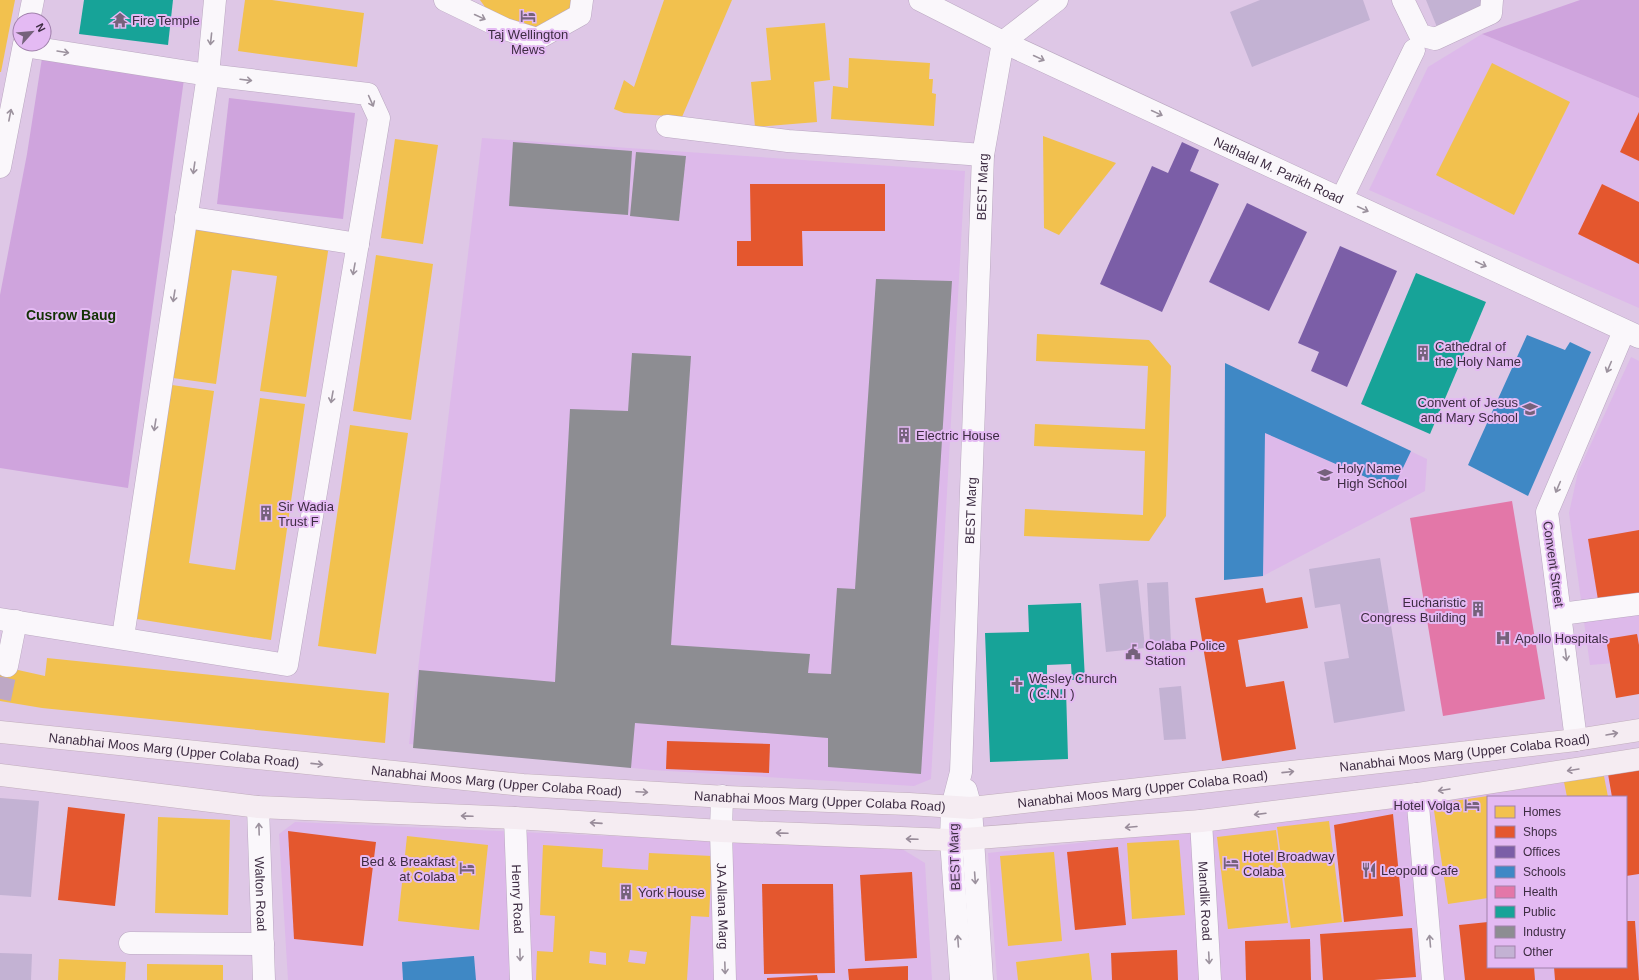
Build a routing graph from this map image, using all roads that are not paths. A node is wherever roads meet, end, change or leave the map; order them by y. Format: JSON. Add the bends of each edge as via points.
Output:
{"nodes":[{"id":1,"x":33,"y":0,"type":"edge"},
{"id":2,"x":215,"y":0,"type":"edge"},
{"id":3,"x":445,"y":0,"type":"edge"},
{"id":4,"x":582,"y":0,"type":"edge"},
{"id":5,"x":920,"y":0,"type":"edge"},
{"id":6,"x":1057,"y":0,"type":"edge"},
{"id":7,"x":1403,"y":0,"type":"edge"},
{"id":8,"x":1492,"y":0,"type":"edge"},
{"id":9,"x":31,"y":12,"type":"edge"},
{"id":10,"x":1003,"y":42,"type":"junction"},
{"id":11,"x":52,"y":50,"type":"edge"},
{"id":12,"x":1414,"y":50,"type":"dead end"},
{"id":13,"x":23,"y":52,"type":"edge"},
{"id":14,"x":208,"y":75,"type":"junction"},
{"id":15,"x":667,"y":126,"type":"dead end"},
{"id":16,"x":983,"y":155,"type":"junction"},
{"id":17,"x":0,"y":167,"type":"edge"},
{"id":18,"x":1342,"y":198,"type":"junction"},
{"id":19,"x":186,"y":217,"type":"junction"},
{"id":20,"x":358,"y":244,"type":"junction"},
{"id":21,"x":1632,"y":334,"type":"edge"},
{"id":22,"x":1639,"y":604,"type":"edge"},
{"id":23,"x":1560,"y":614,"type":"junction"},
{"id":24,"x":8,"y":620,"type":"edge"},
{"id":25,"x":123,"y":637,"type":"junction"},
{"id":26,"x":7,"y":666,"type":"tunnel mouth"},
{"id":27,"x":1639,"y":730,"type":"edge"},
{"id":28,"x":0,"y":732,"type":"edge"},
{"id":29,"x":1576,"y":740,"type":"junction"},
{"id":30,"x":1639,"y":759,"type":"edge"},
{"id":31,"x":0,"y":776,"type":"edge"},
{"id":32,"x":1417,"y":794,"type":"junction"},
{"id":33,"x":722,"y":796,"type":"junction"},
{"id":34,"x":258,"y":807,"type":"junction"},
{"id":35,"x":962,"y":807,"type":"junction"},
{"id":36,"x":515,"y":818,"type":"junction"},
{"id":37,"x":1201,"y":821,"type":"junction"},
{"id":38,"x":720,"y":831,"type":"junction"},
{"id":39,"x":973,"y":839,"type":"junction"},
{"id":40,"x":951,"y":840,"type":"junction"},
{"id":41,"x":130,"y":943,"type":"dead end"},
{"id":42,"x":263,"y":944,"type":"junction"},
{"id":43,"x":264,"y":980,"type":"edge"},
{"id":44,"x":521,"y":980,"type":"edge"},
{"id":45,"x":725,"y":980,"type":"edge"},
{"id":46,"x":961,"y":980,"type":"edge"},
{"id":47,"x":982,"y":980,"type":"edge"},
{"id":48,"x":1210,"y":980,"type":"edge"},
{"id":49,"x":1433,"y":980,"type":"edge"}],
"edges":[{"from":1,"to":9,"type":"street"},
{"from":2,"to":14,"type":"street","one_way":true},
{"from":3,"to":4,"type":"street","one_way":true,"via":[[505,29],[537,39],[580,15]]},
{"from":5,"to":10,"type":"street","name":"Nathalal M. Parikh Road"},
{"from":6,"to":10,"type":"street"},
{"from":7,"to":8,"type":"street","via":[[1420,35],[1435,39],[1491,13]]},
{"from":10,"to":16,"type":"street","name":"BEST Marg"},
{"from":10,"to":18,"type":"street","name":"Nathalal M. Parikh Road","one_way":true},
{"from":11,"to":14,"type":"street","one_way":true},
{"from":12,"to":18,"type":"street"},
{"from":17,"to":13,"type":"street","one_way":true},
{"from":14,"to":19,"type":"street","one_way":true},
{"from":14,"to":20,"type":"street","one_way":true,"via":[[368,94],[379,118]]},
{"from":15,"to":16,"type":"street","via":[[788,141]]},
{"from":16,"to":35,"type":"street","name":"BEST Marg","via":[[961,772]]},
{"from":18,"to":21,"type":"street","name":"Nathalal M. Parikh Road","one_way":true},
{"from":19,"to":20,"type":"street"},
{"from":19,"to":25,"type":"street","one_way":true},
{"from":20,"to":25,"type":"street","one_way":true,"via":[[287,665]]},
{"from":21,"to":23,"type":"street","name":"Convent Street","one_way":true,"via":[[1547,512]]},
{"from":22,"to":23,"type":"street"},
{"from":23,"to":29,"type":"street","name":"Convent Street","one_way":true},
{"from":24,"to":25,"type":"street"},
{"from":24,"to":26,"type":"street"},
{"from":29,"to":27,"type":"main road","name":"Nanabhai Moos Marg (Upper Colaba Road)","one_way":true},
{"from":28,"to":33,"type":"main road","name":"Nanabhai Moos Marg (Upper Colaba Road)","one_way":true,"via":[[523,785]]},
{"from":35,"to":29,"type":"main road","name":"Nanabhai Moos Marg (Upper Colaba Road)","one_way":true},
{"from":30,"to":32,"type":"main road","one_way":true},
{"from":31,"to":34,"type":"main road"},
{"from":32,"to":37,"type":"main road","one_way":true},
{"from":49,"to":32,"type":"street","one_way":true},
{"from":33,"to":35,"type":"main road","name":"Nanabhai Moos Marg (Upper Colaba Road)"},
{"from":33,"to":38,"type":"street","name":"JA Allana Marg"},
{"from":36,"to":34,"type":"main road","one_way":true},
{"from":42,"to":34,"type":"street","name":"Walton Road","one_way":true},
{"from":35,"to":39,"type":"street"},
{"from":35,"to":40,"type":"street","name":"BEST Marg"},
{"from":38,"to":36,"type":"main road","one_way":true},
{"from":36,"to":44,"type":"street","name":"Henry Road","one_way":true},
{"from":37,"to":39,"type":"main road","one_way":true},
{"from":37,"to":48,"type":"street","name":"Mandlik Road","one_way":true},
{"from":40,"to":38,"type":"main road","one_way":true},
{"from":38,"to":45,"type":"street","name":"JA Allana Marg","one_way":true},
{"from":39,"to":40,"type":"main road"},
{"from":39,"to":47,"type":"street","one_way":true},
{"from":46,"to":40,"type":"street","name":"BEST Marg","one_way":true},
{"from":41,"to":42,"type":"street"},
{"from":42,"to":43,"type":"street","name":"Walton Road"}]}
